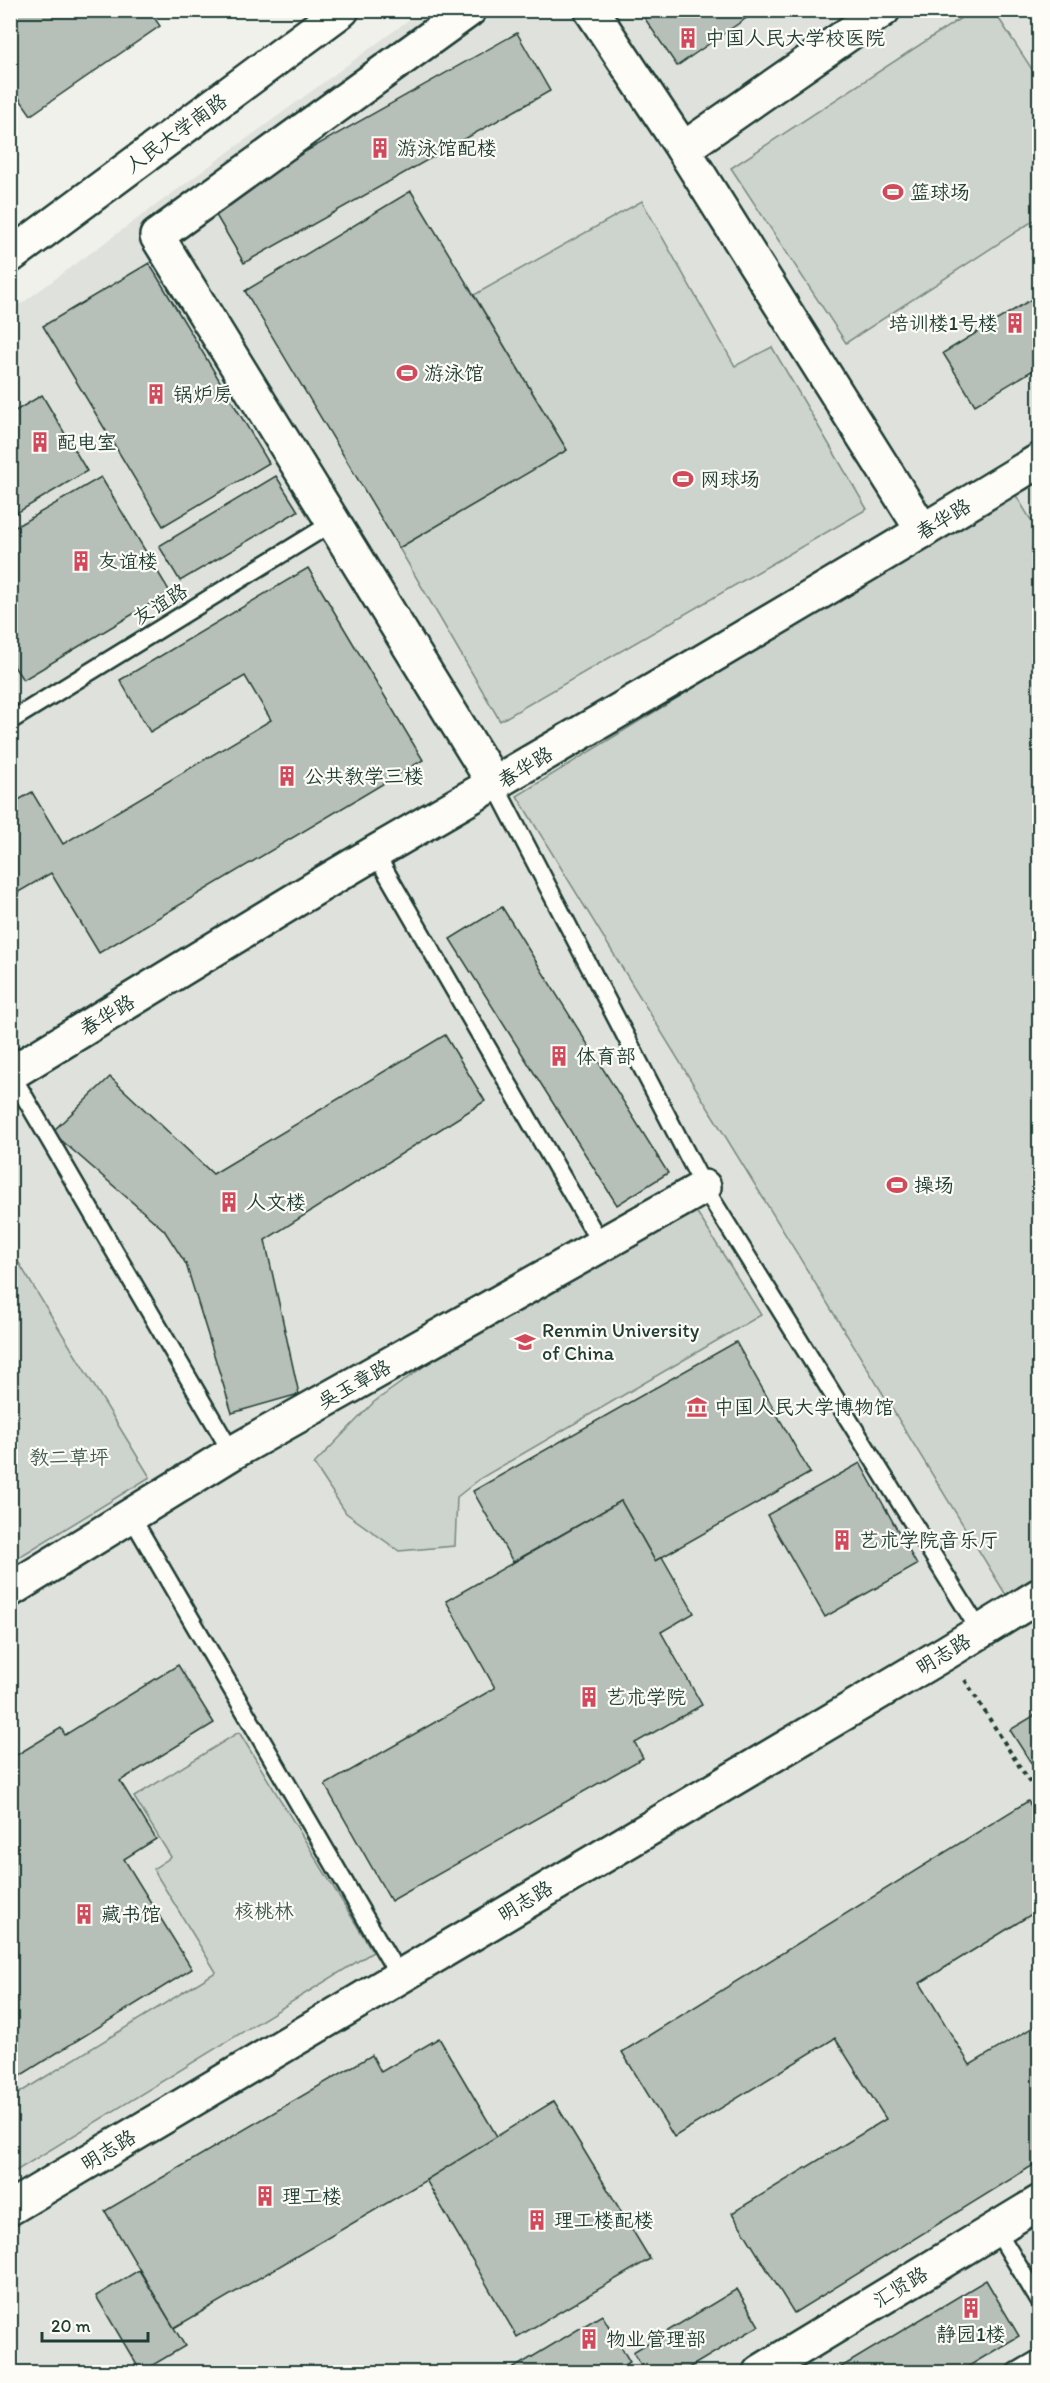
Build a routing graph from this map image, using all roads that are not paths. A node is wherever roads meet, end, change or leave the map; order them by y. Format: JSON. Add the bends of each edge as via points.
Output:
{"nodes":[{"id":1,"x":342,"y":10,"type":"edge"},
{"id":2,"x":469,"y":10,"type":"edge"},
{"id":3,"x":591,"y":10,"type":"edge"},
{"id":4,"x":883,"y":10,"type":"edge"},
{"id":5,"x":683,"y":149,"type":"junction"},
{"id":6,"x":10,"y":256,"type":"edge"},
{"id":7,"x":1040,"y":460,"type":"edge"},
{"id":8,"x":332,"y":523,"type":"junction"},
{"id":9,"x":923,"y":531,"type":"junction"},
{"id":10,"x":10,"y":721,"type":"edge"},
{"id":11,"x":495,"y":785,"type":"junction"},
{"id":12,"x":375,"y":853,"type":"junction"},
{"id":13,"x":11,"y":1073,"type":"edge"},
{"id":14,"x":704,"y":1187,"type":"junction"},
{"id":15,"x":602,"y":1246,"type":"junction"},
{"id":16,"x":232,"y":1453,"type":"junction"},
{"id":17,"x":131,"y":1516,"type":"junction"},
{"id":18,"x":10,"y":1590,"type":"edge"},
{"id":19,"x":1040,"y":1595,"type":"edge"},
{"id":20,"x":980,"y":1631,"type":"junction"},
{"id":21,"x":399,"y":1976,"type":"junction"},
{"id":22,"x":1040,"y":2202,"type":"edge"},
{"id":23,"x":10,"y":2208,"type":"edge"},
{"id":24,"x":996,"y":2229,"type":"junction"},
{"id":25,"x":1040,"y":2302,"type":"edge"},
{"id":26,"x":1040,"y":2358,"type":"edge"},
{"id":27,"x":760,"y":2373,"type":"edge"},
{"id":28,"x":1016,"y":2373,"type":"edge"}],
"edges":[{"from":1,"to":6,"type":"street","name":"人民大学南路"},
{"from":2,"to":8,"type":"street","via":[[157,236]]},
{"from":3,"to":5,"type":"street"},
{"from":4,"to":5,"type":"street"},
{"from":5,"to":9,"type":"street"},
{"from":7,"to":9,"type":"street","name":"春华路"},
{"from":8,"to":10,"type":"lane","name":"友谊路"},
{"from":8,"to":11,"type":"street"},
{"from":9,"to":11,"type":"street","name":"春华路"},
{"from":11,"to":12,"type":"street","name":"春华路"},
{"from":11,"to":14,"type":"lane"},
{"from":12,"to":13,"type":"street","name":"春华路"},
{"from":12,"to":15,"type":"lane"},
{"from":13,"to":16,"type":"lane"},
{"from":14,"to":15,"type":"street","name":"吴玉章路"},
{"from":14,"to":20,"type":"lane"},
{"from":15,"to":16,"type":"street","name":"吴玉章路"},
{"from":16,"to":17,"type":"street","name":"吴玉章路"},
{"from":17,"to":18,"type":"street","name":"吴玉章路"},
{"from":17,"to":21,"type":"lane"},
{"from":19,"to":20,"type":"street","name":"明志路"},
{"from":20,"to":21,"type":"street","name":"明志路"},
{"from":21,"to":23,"type":"street","name":"明志路"},
{"from":22,"to":24,"type":"street","name":"汇贤路"},
{"from":24,"to":25,"type":"lane"},
{"from":24,"to":27,"type":"street","name":"汇贤路"},
{"from":26,"to":28,"type":"lane"}]}
